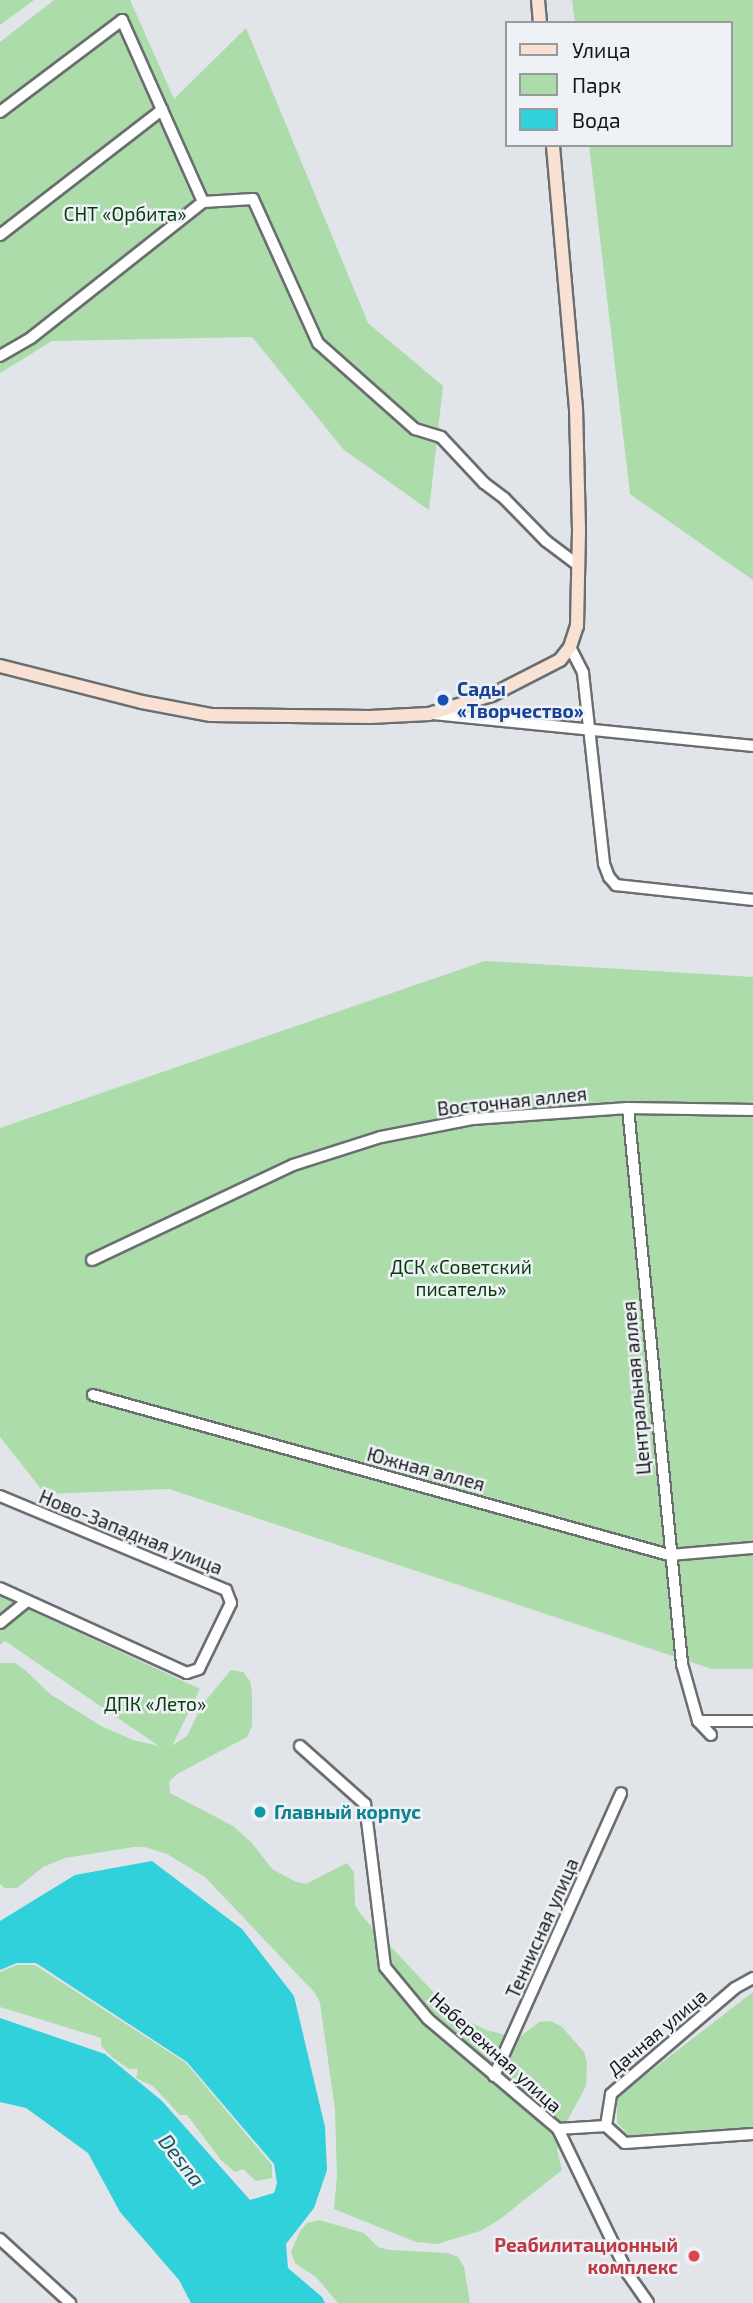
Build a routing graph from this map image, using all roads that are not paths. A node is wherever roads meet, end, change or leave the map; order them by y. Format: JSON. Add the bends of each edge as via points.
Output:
{"nodes":[{"id":1,"x":538,"y":0,"type":"edge"},
{"id":2,"x":540,"y":21,"type":"edge"},
{"id":3,"x":162,"y":110,"type":"junction"},
{"id":4,"x":0,"y":112,"type":"edge"},
{"id":5,"x":553,"y":147,"type":"edge"},
{"id":6,"x":203,"y":202,"type":"junction"},
{"id":7,"x":0,"y":235,"type":"edge"},
{"id":8,"x":0,"y":356,"type":"edge"},
{"id":9,"x":578,"y":565,"type":"junction"},
{"id":10,"x":570,"y":647,"type":"junction"},
{"id":11,"x":0,"y":666,"type":"edge"},
{"id":12,"x":429,"y":714,"type":"junction"},
{"id":13,"x":590,"y":730,"type":"junction"},
{"id":14,"x":753,"y":746,"type":"edge"},
{"id":15,"x":753,"y":900,"type":"edge"},
{"id":16,"x":628,"y":1108,"type":"junction"},
{"id":17,"x":753,"y":1110,"type":"edge"},
{"id":18,"x":92,"y":1260,"type":"dead end"},
{"id":19,"x":93,"y":1395,"type":"dead end"},
{"id":20,"x":0,"y":1496,"type":"edge"},
{"id":21,"x":753,"y":1548,"type":"edge"},
{"id":22,"x":669,"y":1555,"type":"junction"},
{"id":23,"x":0,"y":1588,"type":"edge"},
{"id":24,"x":26,"y":1602,"type":"junction"},
{"id":25,"x":0,"y":1623,"type":"edge"},
{"id":26,"x":698,"y":1721,"type":"junction"},
{"id":27,"x":753,"y":1721,"type":"edge"},
{"id":28,"x":711,"y":1735,"type":"dead end"},
{"id":29,"x":300,"y":1746,"type":"dead end"},
{"id":30,"x":621,"y":1793,"type":"dead end"},
{"id":31,"x":753,"y":1978,"type":"edge"},
{"id":32,"x":494,"y":2076,"type":"junction"},
{"id":33,"x":606,"y":2126,"type":"junction"},
{"id":34,"x":558,"y":2130,"type":"junction"},
{"id":35,"x":753,"y":2134,"type":"edge"},
{"id":36,"x":0,"y":2239,"type":"edge"},
{"id":37,"x":70,"y":2303,"type":"edge"},
{"id":38,"x":648,"y":2303,"type":"edge"}],
"edges":[{"from":1,"to":2,"type":"street"},
{"from":3,"to":4,"type":"street","via":[[122,20]]},
{"from":3,"to":6,"type":"street"},
{"from":3,"to":7,"type":"street"},
{"from":5,"to":9,"type":"street","via":[[576,409]]},
{"from":6,"to":8,"type":"street","via":[[31,338]]},
{"from":6,"to":9,"type":"street","via":[[253,199],[318,343],[415,429],[441,437],[484,484]]},
{"from":9,"to":10,"type":"street","via":[[576,625]]},
{"from":10,"to":12,"type":"street","via":[[547,670],[492,695]]},
{"from":10,"to":13,"type":"street","via":[[583,673]]},
{"from":11,"to":12,"type":"street","via":[[211,715]]},
{"from":12,"to":13,"type":"street"},
{"from":13,"to":14,"type":"street"},
{"from":13,"to":15,"type":"street","via":[[604,864],[616,885]]},
{"from":16,"to":17,"type":"street","name":"Восточная аллея"},
{"from":16,"to":18,"type":"street","name":"Восточная аллея","via":[[473,1119],[380,1137],[293,1165]]},
{"from":16,"to":22,"type":"street","name":"Центральная аллея"},
{"from":19,"to":22,"type":"street","name":"Южная аллея"},
{"from":20,"to":24,"type":"street","name":"Ново-Западная улица","via":[[226,1590],[231,1603],[199,1669],[187,1673]]},
{"from":21,"to":22,"type":"street","name":"Южная аллея"},
{"from":22,"to":26,"type":"street","name":"Центральная аллея","via":[[682,1664]]},
{"from":23,"to":24,"type":"street","name":"Ново-Западная улица"},
{"from":24,"to":25,"type":"street"},
{"from":26,"to":27,"type":"street"},
{"from":26,"to":28,"type":"street"},
{"from":29,"to":32,"type":"street","name":"Набережная улица","via":[[365,1804],[385,1967],[428,2019]]},
{"from":30,"to":32,"type":"street","name":"Теннисная улица"},
{"from":31,"to":33,"type":"street","name":"Дачная улица","via":[[735,1988],[611,2094]]},
{"from":32,"to":34,"type":"street","name":"Набережная улица"},
{"from":33,"to":34,"type":"street"},
{"from":33,"to":35,"type":"street","via":[[625,2143]]},
{"from":34,"to":38,"type":"street","via":[[628,2274]]},
{"from":36,"to":37,"type":"street"}]}
